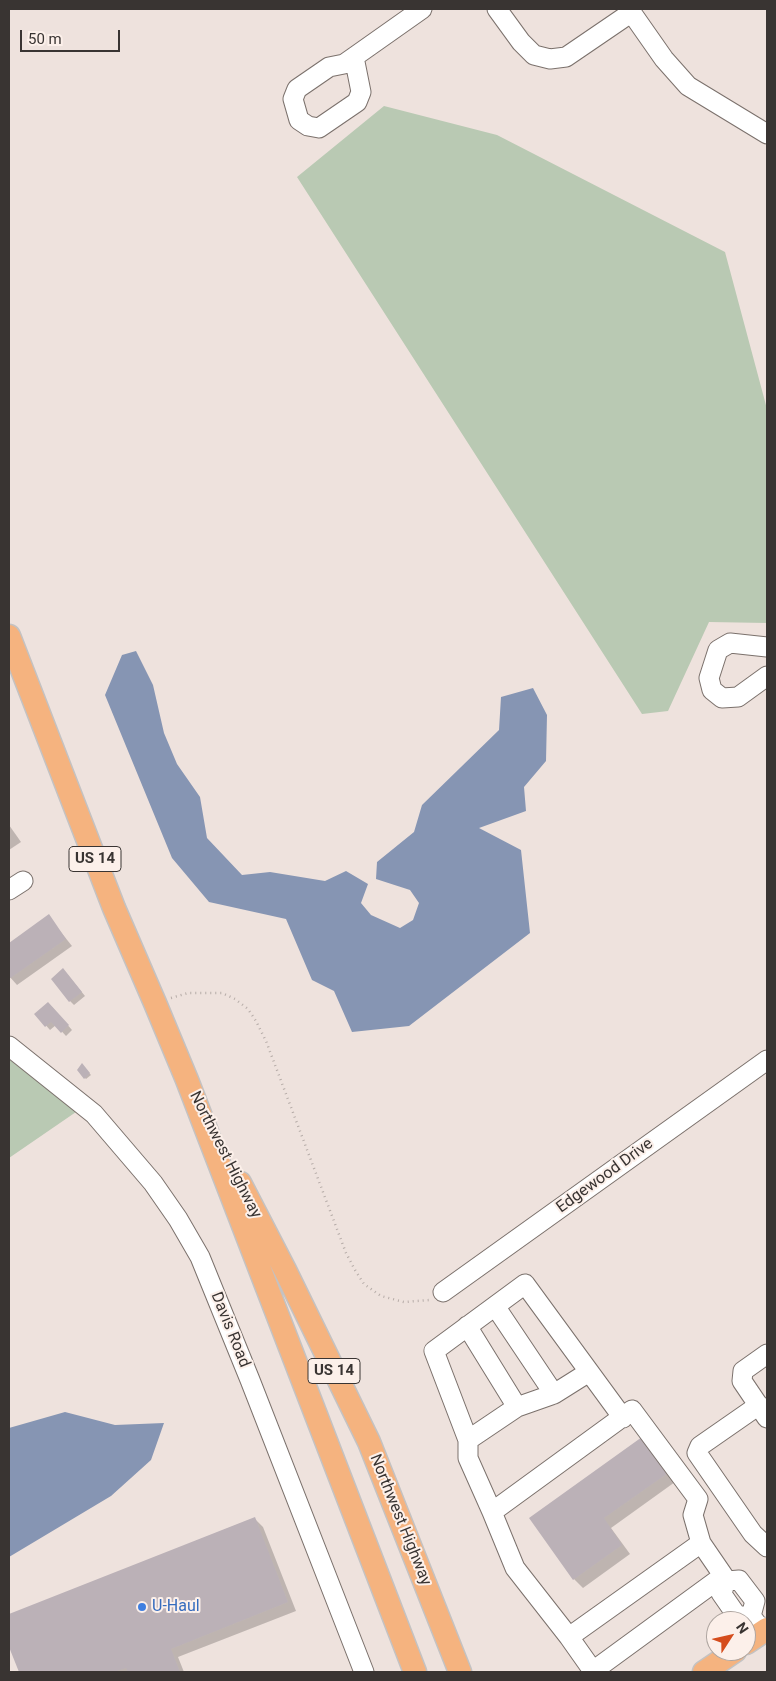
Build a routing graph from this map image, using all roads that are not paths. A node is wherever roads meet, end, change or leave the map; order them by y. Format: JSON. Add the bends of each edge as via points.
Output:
{"nodes":[{"id":1,"x":422,"y":9,"type":"edge"},
{"id":2,"x":496,"y":9,"type":"edge"},
{"id":3,"x":630,"y":11,"type":"edge"},
{"id":4,"x":354,"y":57,"type":"dead end"},
{"id":5,"x":767,"y":134,"type":"edge"},
{"id":6,"x":9,"y":636,"type":"edge"},
{"id":7,"x":767,"y":648,"type":"edge"},
{"id":8,"x":767,"y":676,"type":"edge"},
{"id":9,"x":9,"y":1046,"type":"edge"},
{"id":10,"x":767,"y":1060,"type":"edge"},
{"id":11,"x":187,"y":1080,"type":"junction"},
{"id":12,"x":443,"y":1292,"type":"road end"},
{"id":13,"x":495,"y":1306,"type":"junction"},
{"id":14,"x":467,"y":1326,"type":"junction"},
{"id":15,"x":767,"y":1354,"type":"edge"},
{"id":16,"x":589,"y":1372,"type":"junction"},
{"id":17,"x":554,"y":1394,"type":"junction"},
{"id":18,"x":762,"y":1402,"type":"edge"},
{"id":19,"x":517,"y":1407,"type":"junction"},
{"id":20,"x":622,"y":1418,"type":"junction"},
{"id":21,"x":468,"y":1440,"type":"junction"},
{"id":22,"x":492,"y":1512,"type":"junction"},
{"id":23,"x":701,"y":1543,"type":"junction"},
{"id":24,"x":767,"y":1547,"type":"edge"},
{"id":25,"x":725,"y":1579,"type":"junction"},
{"id":26,"x":757,"y":1630,"type":"edge"},
{"id":27,"x":569,"y":1637,"type":"junction"},
{"id":28,"x":720,"y":1661,"type":"edge"},
{"id":29,"x":364,"y":1672,"type":"edge"},
{"id":30,"x":415,"y":1672,"type":"edge"},
{"id":31,"x":460,"y":1672,"type":"edge"},
{"id":32,"x":704,"y":1672,"type":"edge"}],
"edges":[{"from":1,"to":4,"type":"street"},
{"from":2,"to":3,"type":"street","via":[[534,55],[550,59],[566,57]]},
{"from":3,"to":5,"type":"street","via":[[688,86]]},
{"from":6,"to":11,"type":"main road","number":"US 14","via":[[114,908]]},
{"from":7,"to":8,"type":"street","via":[[730,643],[718,650],[709,678],[712,690],[722,698],[738,697]]},
{"from":9,"to":29,"type":"street","name":"Davis Road","via":[[94,1114],[153,1182],[200,1257]]},
{"from":10,"to":12,"type":"street","name":"Edgewood Drive"},
{"from":11,"to":30,"type":"main road","name":"Northwest Highway","number":"US 14"},
{"from":11,"to":31,"type":"main road","name":"Northwest Highway","number":"US 14","via":[[369,1442]]},
{"from":13,"to":14,"type":"street"},
{"from":13,"to":16,"type":"street","via":[[525,1284]]},
{"from":13,"to":17,"type":"street"},
{"from":14,"to":19,"type":"street"},
{"from":14,"to":21,"type":"street","via":[[434,1350]]},
{"from":15,"to":18,"type":"street","via":[[744,1371],[742,1381]]},
{"from":16,"to":17,"type":"street"},
{"from":16,"to":20,"type":"street"},
{"from":17,"to":19,"type":"street"},
{"from":18,"to":24,"type":"street","via":[[700,1446],[697,1453],[754,1534]]},
{"from":19,"to":21,"type":"street"},
{"from":20,"to":22,"type":"street"},
{"from":20,"to":23,"type":"street","via":[[632,1410],[698,1499],[693,1515]]},
{"from":21,"to":22,"type":"street","via":[[468,1458]]},
{"from":22,"to":27,"type":"street","via":[[516,1568]]},
{"from":23,"to":25,"type":"street"},
{"from":23,"to":27,"type":"street"},
{"from":25,"to":26,"type":"street","via":[[721,1593],[737,1616]]},
{"from":25,"to":27,"type":"street","via":[[593,1671]]},
{"from":28,"to":32,"type":"main road"}]}
